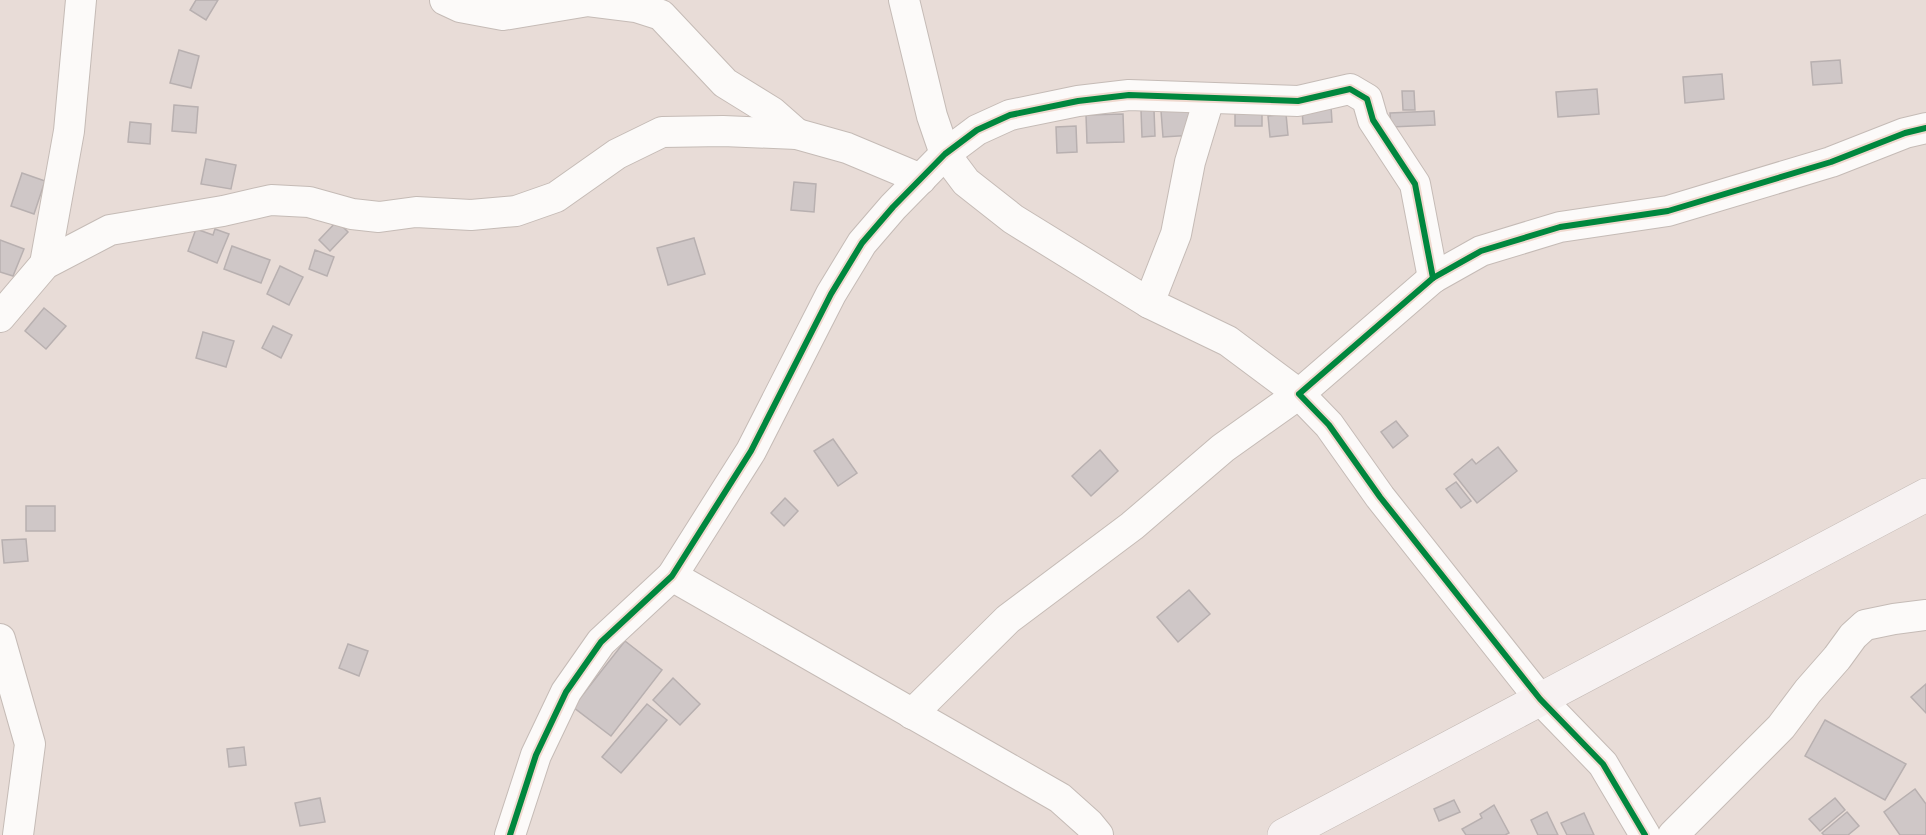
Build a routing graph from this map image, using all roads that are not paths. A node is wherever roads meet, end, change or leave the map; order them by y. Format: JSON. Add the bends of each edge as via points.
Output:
{"nodes":[{"id":1,"x":81,"y":0,"type":"edge"},
{"id":2,"x":445,"y":0,"type":"edge"},
{"id":3,"x":904,"y":0,"type":"edge"},
{"id":4,"x":1209,"y":99,"type":"junction"},
{"id":5,"x":1926,"y":128,"type":"edge"},
{"id":6,"x":797,"y":134,"type":"junction"},
{"id":7,"x":945,"y":154,"type":"junction"},
{"id":8,"x":921,"y":179,"type":"junction"},
{"id":9,"x":45,"y":264,"type":"junction"},
{"id":10,"x":1433,"y":278,"type":"junction"},
{"id":11,"x":1149,"y":303,"type":"junction"},
{"id":12,"x":0,"y":317,"type":"edge"},
{"id":13,"x":1299,"y":394,"type":"junction"},
{"id":14,"x":1926,"y":495,"type":"edge"},
{"id":15,"x":672,"y":576,"type":"junction"},
{"id":16,"x":1926,"y":615,"type":"edge"},
{"id":17,"x":0,"y":639,"type":"edge"},
{"id":18,"x":1540,"y":699,"type":"junction"},
{"id":19,"x":912,"y":714,"type":"junction"},
{"id":20,"x":18,"y":835,"type":"edge"},
{"id":21,"x":510,"y":835,"type":"edge"},
{"id":22,"x":1098,"y":835,"type":"edge"},
{"id":23,"x":1284,"y":835,"type":"edge"},
{"id":24,"x":1645,"y":835,"type":"edge"},
{"id":25,"x":1673,"y":835,"type":"edge"}],
"edges":[{"from":1,"to":9,"type":"street","via":[[69,131]]},
{"from":2,"to":6,"type":"street","via":[[460,7],[503,15],[588,1],[636,7],[661,15],[725,82],[772,112]]},
{"from":3,"to":7,"type":"street"},
{"from":4,"to":7,"type":"street","via":[[1128,95],[1078,100],[1010,115],[976,130]]},
{"from":4,"to":10,"type":"street","via":[[1298,101],[1350,89],[1367,99],[1373,120],[1414,183]]},
{"from":4,"to":11,"type":"street","via":[[1176,234]]},
{"from":5,"to":10,"type":"street","via":[[1831,162],[1668,211],[1560,227],[1481,251]]},
{"from":6,"to":8,"type":"street","via":[[847,148]]},
{"from":6,"to":9,"type":"street","via":[[663,132],[618,154],[556,197],[516,212],[416,212],[379,217],[309,202],[271,200],[110,230]]},
{"from":7,"to":8,"type":"street"},
{"from":7,"to":11,"type":"street","via":[[966,182],[1013,219]]},
{"from":8,"to":15,"type":"street","via":[[862,243],[831,294],[751,451]]},
{"from":9,"to":12,"type":"street"},
{"from":10,"to":13,"type":"street"},
{"from":11,"to":13,"type":"street","via":[[1228,341]]},
{"from":13,"to":18,"type":"street","via":[[1329,425],[1380,497]]},
{"from":13,"to":19,"type":"street","via":[[1223,448],[1132,526],[1008,619]]},
{"from":14,"to":18,"type":"main road"},
{"from":15,"to":19,"type":"street"},
{"from":15,"to":21,"type":"street","via":[[601,642],[566,692],[536,755]]},
{"from":16,"to":25,"type":"street","via":[[1864,625],[1781,727]]},
{"from":17,"to":20,"type":"street","via":[[30,744]]},
{"from":18,"to":23,"type":"main road"},
{"from":18,"to":24,"type":"street","via":[[1603,764]]},
{"from":19,"to":22,"type":"street","via":[[1060,798]]}]}
